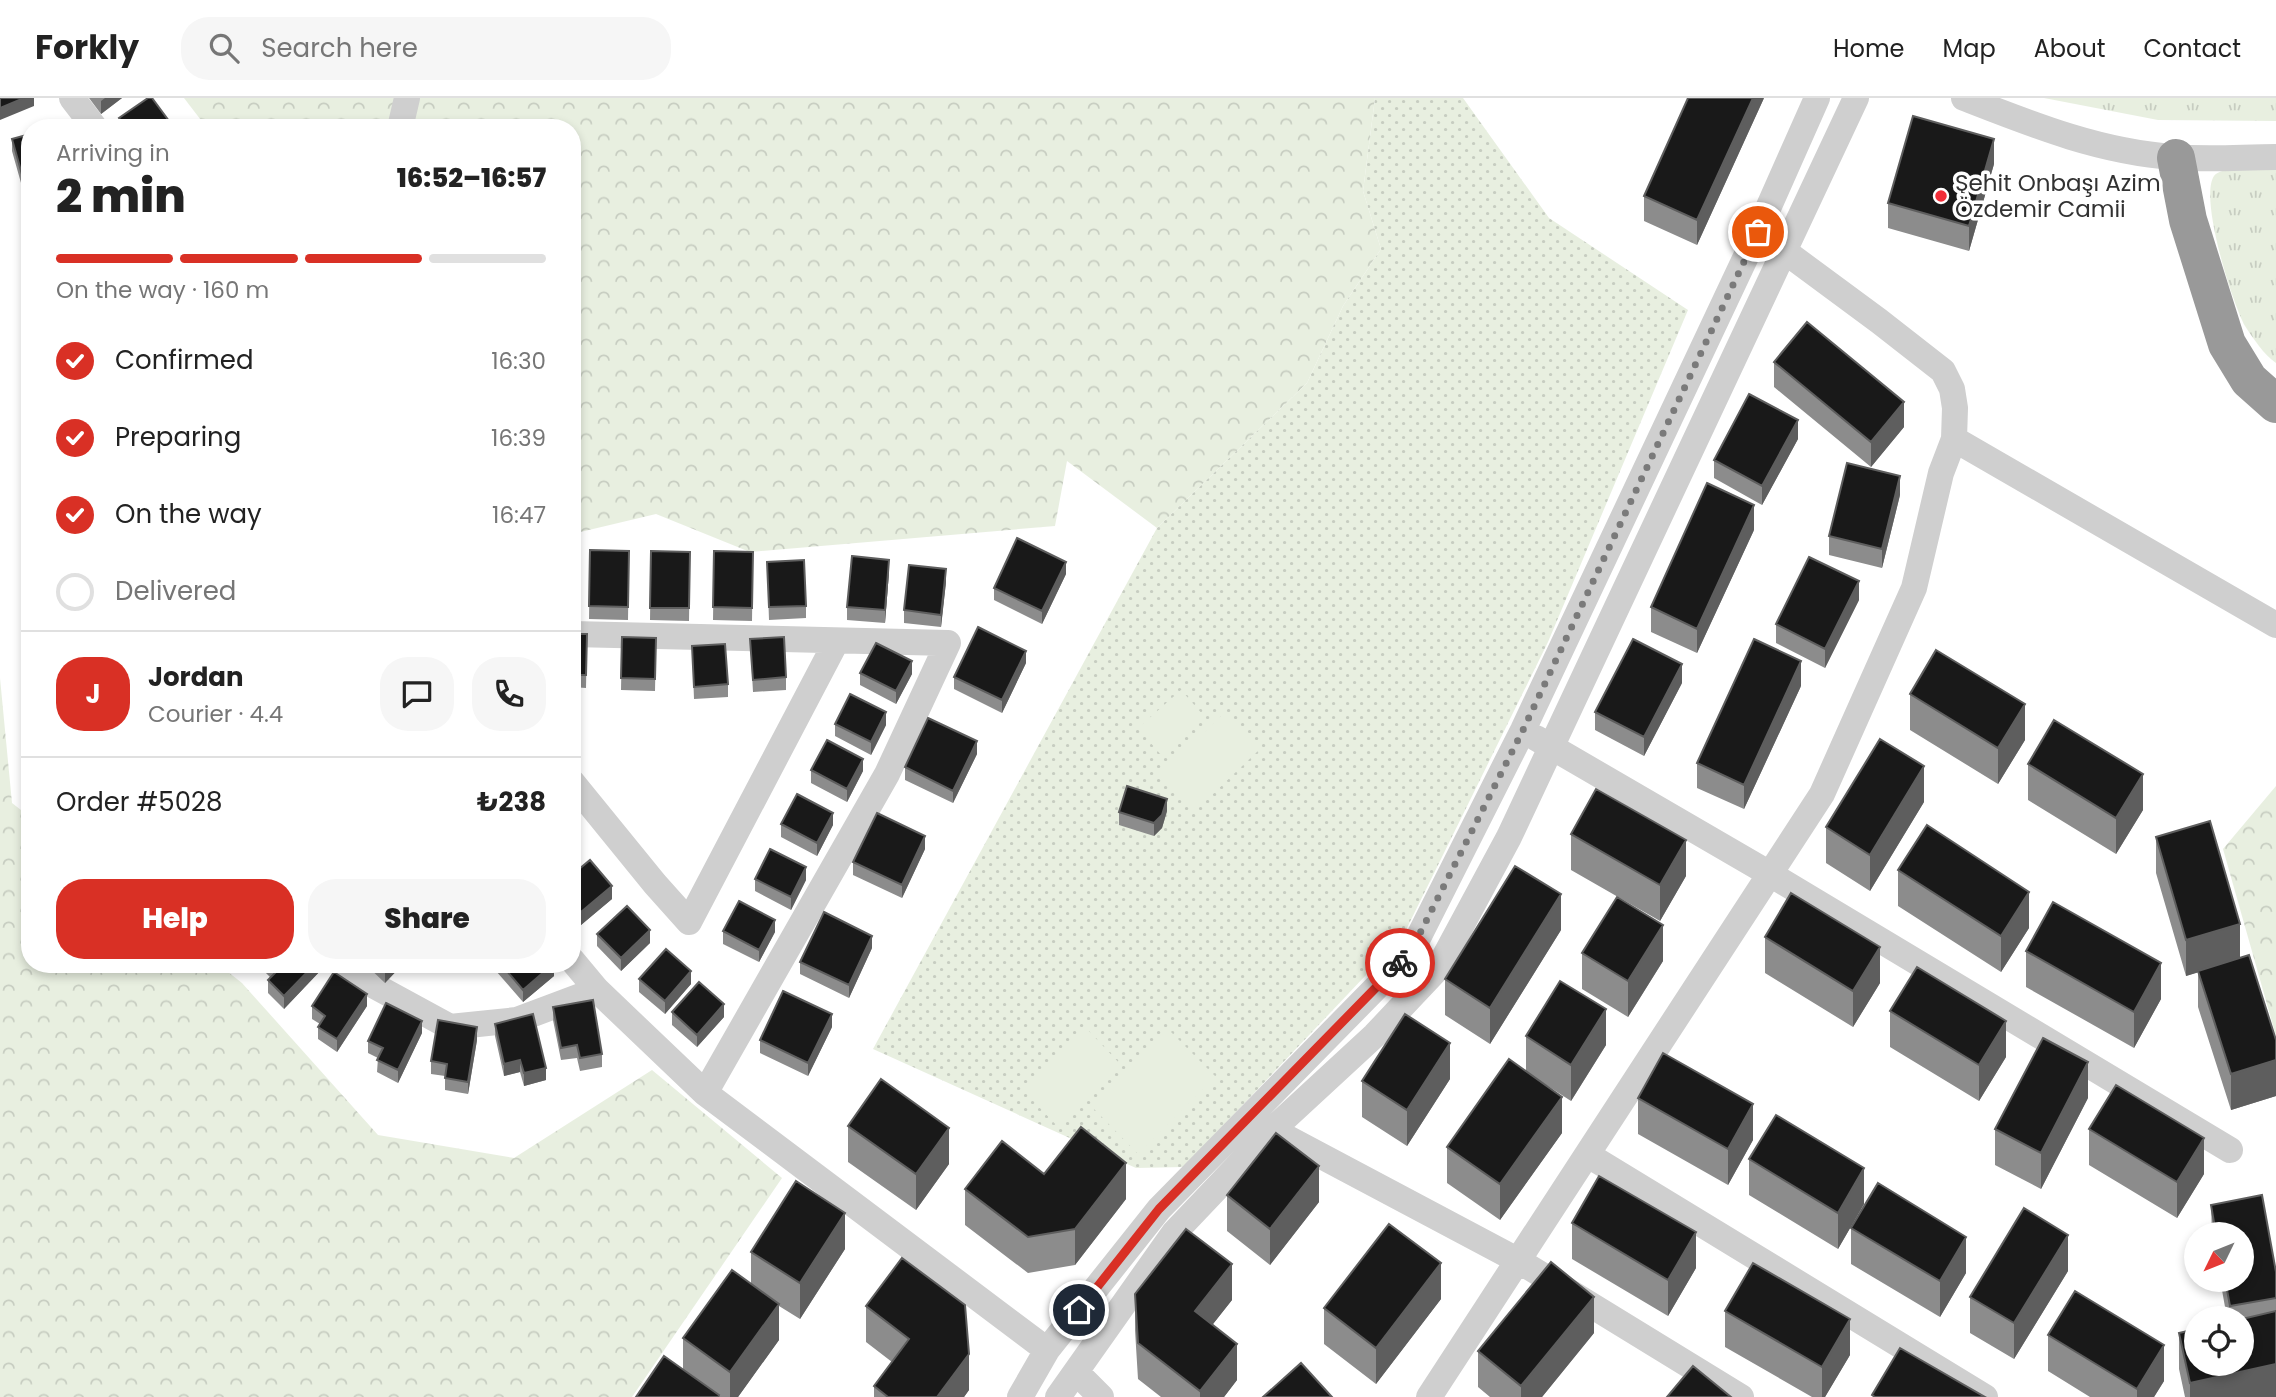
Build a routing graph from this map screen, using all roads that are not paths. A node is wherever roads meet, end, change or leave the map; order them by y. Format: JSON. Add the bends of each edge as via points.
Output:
{"nodes":[{"id":1,"x":72,"y":98,"type":"edge"},
{"id":2,"x":407,"y":98,"type":"edge"},
{"id":3,"x":1817,"y":98,"type":"edge"},
{"id":4,"x":1856,"y":98,"type":"edge"},
{"id":5,"x":1965,"y":98,"type":"edge"},
{"id":6,"x":88,"y":119,"type":"edge"},
{"id":7,"x":402,"y":119,"type":"edge"},
{"id":8,"x":2276,"y":157,"type":"edge"},
{"id":9,"x":2176,"y":158,"type":"junction"},
{"id":10,"x":1758,"y":232,"type":"junction"},
{"id":11,"x":1784,"y":251,"type":"junction"},
{"id":12,"x":2227,"y":344,"type":"junction"},
{"id":13,"x":2276,"y":384,"type":"edge"},
{"id":14,"x":2276,"y":404,"type":"edge"},
{"id":15,"x":1954,"y":439,"type":"junction"},
{"id":16,"x":2276,"y":625,"type":"edge"},
{"id":17,"x":581,"y":634,"type":"edge"},
{"id":18,"x":836,"y":642,"type":"junction"},
{"id":19,"x":1523,"y":730,"type":"junction"},
{"id":20,"x":1552,"y":746,"type":"junction"},
{"id":21,"x":581,"y":793,"type":"edge"},
{"id":22,"x":1770,"y":874,"type":"junction"},
{"id":23,"x":581,"y":971,"type":"edge"},
{"id":24,"x":355,"y":973,"type":"edge"},
{"id":25,"x":597,"y":990,"type":"junction"},
{"id":26,"x":705,"y":1093,"type":"junction"},
{"id":27,"x":1260,"y":1124,"type":"junction"},
{"id":28,"x":2230,"y":1150,"type":"dead end"},
{"id":29,"x":1588,"y":1155,"type":"junction"},
{"id":30,"x":1519,"y":1261,"type":"junction"},
{"id":31,"x":1047,"y":1350,"type":"junction"},
{"id":32,"x":1077,"y":1373,"type":"junction"},
{"id":33,"x":1020,"y":1397,"type":"edge"},
{"id":34,"x":1058,"y":1397,"type":"edge"},
{"id":35,"x":1101,"y":1397,"type":"edge"},
{"id":36,"x":1429,"y":1397,"type":"edge"},
{"id":37,"x":1741,"y":1397,"type":"edge"},
{"id":38,"x":1985,"y":1397,"type":"edge"}],
"edges":[{"from":1,"to":6,"type":"street"},
{"from":2,"to":7,"type":"street"},
{"from":3,"to":10,"type":"street"},
{"from":4,"to":11,"type":"street"},
{"from":5,"to":9,"type":"street","via":[[2058,134]]},
{"from":8,"to":9,"type":"street"},
{"from":9,"to":12,"type":"highway","via":[[2188,220]]},
{"from":10,"to":11,"type":"street"},
{"from":10,"to":19,"type":"street"},
{"from":11,"to":15,"type":"street","via":[[1943,371],[1952,389]]},
{"from":11,"to":20,"type":"street"},
{"from":12,"to":13,"type":"highway","via":[[2261,377]]},
{"from":12,"to":14,"type":"highway","via":[[2249,380]]},
{"from":15,"to":16,"type":"street"},
{"from":15,"to":22,"type":"street","via":[[1941,473],[1914,588],[1822,794]]},
{"from":17,"to":18,"type":"street"},
{"from":18,"to":21,"type":"street","via":[[689,922]]},
{"from":18,"to":26,"type":"street","via":[[948,643],[887,774]]},
{"from":19,"to":20,"type":"street"},
{"from":19,"to":27,"type":"street","via":[[1411,951]]},
{"from":20,"to":22,"type":"street"},
{"from":20,"to":27,"type":"street","via":[[1439,967],[1375,1035]]},
{"from":22,"to":28,"type":"street"},
{"from":22,"to":29,"type":"street"},
{"from":23,"to":25,"type":"street"},
{"from":24,"to":25,"type":"street","via":[[450,1027],[517,1020]]},
{"from":25,"to":26,"type":"street"},
{"from":26,"to":31,"type":"street"},
{"from":27,"to":30,"type":"street"},
{"from":27,"to":31,"type":"street","via":[[1159,1209]]},
{"from":27,"to":32,"type":"street","via":[[1174,1233]]},
{"from":29,"to":30,"type":"street"},
{"from":29,"to":38,"type":"street"},
{"from":30,"to":36,"type":"street"},
{"from":30,"to":37,"type":"street"},
{"from":31,"to":32,"type":"street","via":[[1056,1343],[1072,1344],[1081,1357]]},
{"from":31,"to":33,"type":"street"},
{"from":32,"to":34,"type":"street"},
{"from":32,"to":35,"type":"street"}]}
